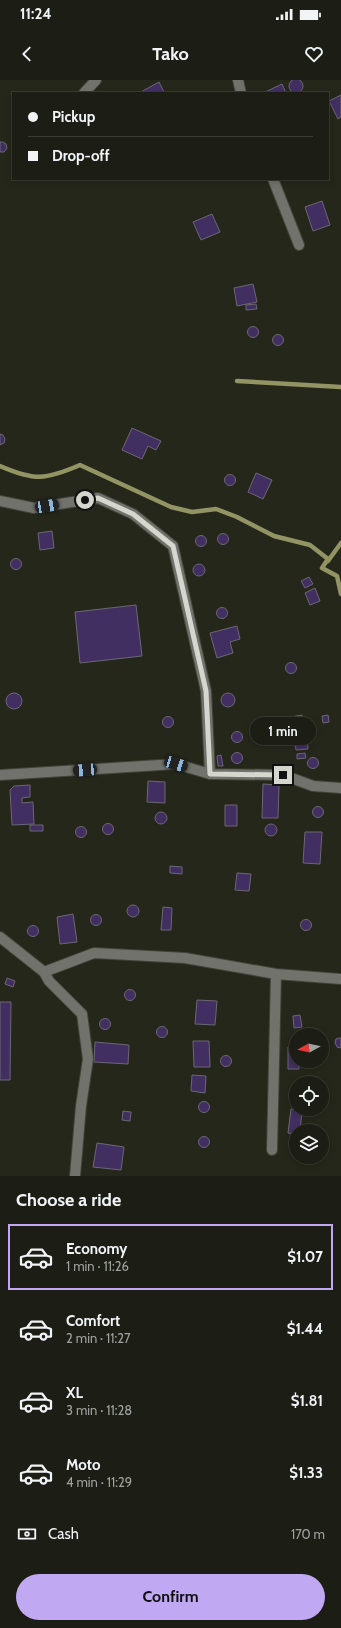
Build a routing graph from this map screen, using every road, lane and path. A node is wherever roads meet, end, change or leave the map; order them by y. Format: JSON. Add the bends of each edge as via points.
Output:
{"nodes":[{"id":1,"x":96,"y":80,"type":"edge"},
{"id":2,"x":238,"y":80,"type":"edge"},
{"id":3,"x":85,"y":92,"type":"edge"},
{"id":4,"x":241,"y":92,"type":"edge"},
{"id":5,"x":272,"y":180,"type":"edge"},
{"id":6,"x":299,"y":246,"type":"dead end"},
{"id":7,"x":0,"y":501,"type":"edge"},
{"id":8,"x":210,"y":774,"type":"junction"},
{"id":9,"x":0,"y":775,"type":"edge"},
{"id":10,"x":341,"y":788,"type":"edge"},
{"id":11,"x":0,"y":937,"type":"edge"},
{"id":12,"x":44,"y":972,"type":"junction"},
{"id":13,"x":276,"y":974,"type":"junction"},
{"id":14,"x":341,"y":979,"type":"edge"},
{"id":15,"x":272,"y":1150,"type":"dead end"},
{"id":16,"x":75,"y":1176,"type":"edge"}],
"edges":[{"from":1,"to":3,"type":"street"},
{"from":2,"to":4,"type":"street"},
{"from":5,"to":6,"type":"street"},
{"from":7,"to":8,"type":"street","via":[[34,508],[98,498],[133,514],[173,546],[206,691]]},
{"from":8,"to":9,"type":"street","via":[[176,764]]},
{"from":8,"to":10,"type":"street","via":[[283,775],[313,786]]},
{"from":11,"to":12,"type":"street"},
{"from":12,"to":13,"type":"street","via":[[94,953],[185,958]]},
{"from":12,"to":16,"type":"street","via":[[48,981],[82,1014],[88,1059]]},
{"from":13,"to":14,"type":"street"},
{"from":13,"to":15,"type":"street"}]}
